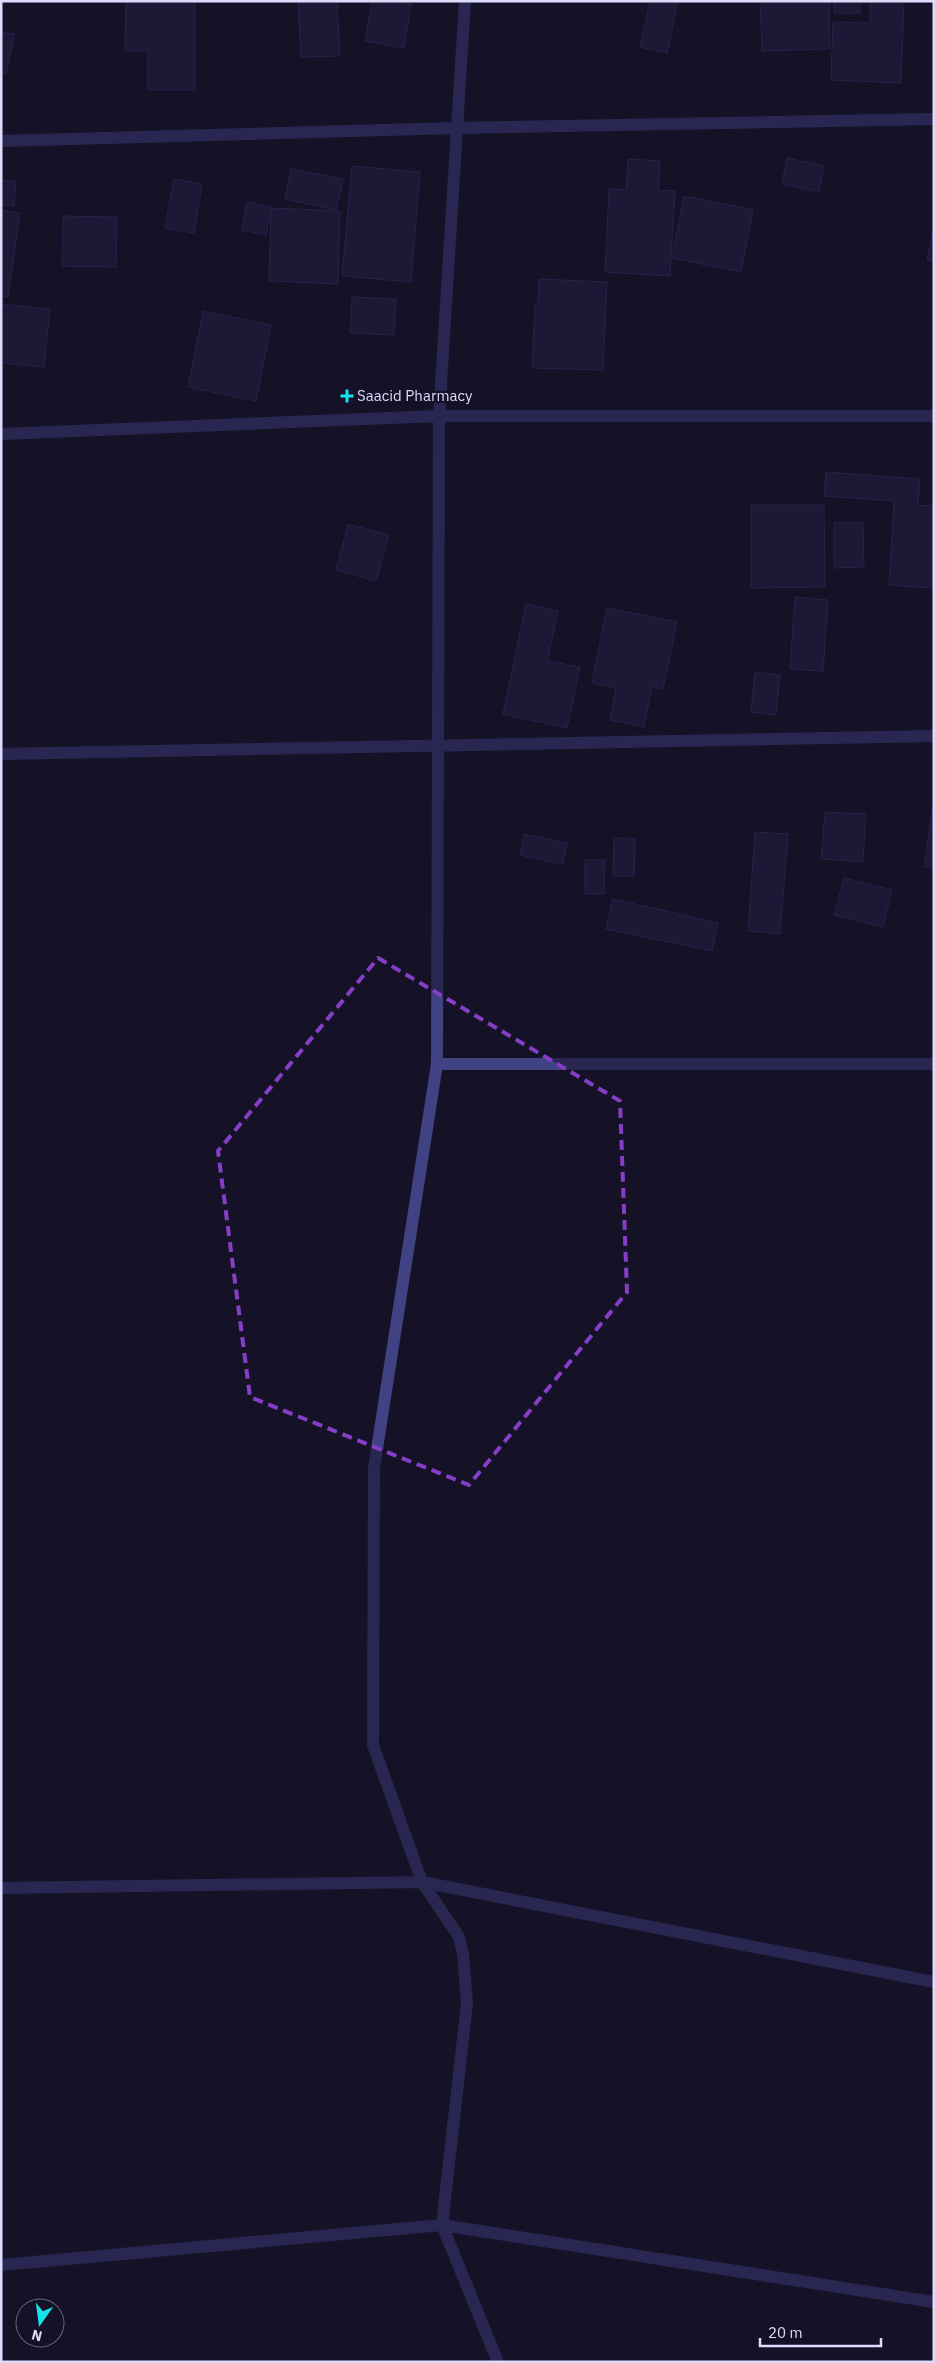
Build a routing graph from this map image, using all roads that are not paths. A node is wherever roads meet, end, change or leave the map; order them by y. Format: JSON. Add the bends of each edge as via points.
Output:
{"nodes":[{"id":1,"x":464,"y":1,"type":"edge"},
{"id":2,"x":934,"y":119,"type":"edge"},
{"id":3,"x":455,"y":128,"type":"junction"},
{"id":4,"x":1,"y":141,"type":"edge"},
{"id":5,"x":439,"y":416,"type":"junction"},
{"id":6,"x":934,"y":416,"type":"edge"},
{"id":7,"x":1,"y":434,"type":"edge"},
{"id":8,"x":934,"y":736,"type":"edge"},
{"id":9,"x":438,"y":746,"type":"junction"},
{"id":10,"x":1,"y":754,"type":"edge"},
{"id":11,"x":436,"y":1064,"type":"junction"},
{"id":12,"x":934,"y":1064,"type":"edge"},
{"id":13,"x":422,"y":1882,"type":"junction"},
{"id":14,"x":1,"y":1888,"type":"edge"},
{"id":15,"x":934,"y":1982,"type":"edge"},
{"id":16,"x":442,"y":2225,"type":"junction"},
{"id":17,"x":1,"y":2265,"type":"edge"},
{"id":18,"x":934,"y":2302,"type":"edge"},
{"id":19,"x":498,"y":2362,"type":"edge"}],
"edges":[{"from":1,"to":3,"type":"street"},
{"from":2,"to":3,"type":"street"},
{"from":3,"to":4,"type":"street"},
{"from":3,"to":5,"type":"street"},
{"from":5,"to":6,"type":"street"},
{"from":5,"to":7,"type":"street"},
{"from":5,"to":9,"type":"street"},
{"from":8,"to":9,"type":"street"},
{"from":9,"to":10,"type":"street"},
{"from":9,"to":11,"type":"street"},
{"from":11,"to":12,"type":"street"},
{"from":11,"to":13,"type":"street","via":[[374,1468],[373,1744]]},
{"from":13,"to":14,"type":"street"},
{"from":13,"to":15,"type":"street"},
{"from":13,"to":16,"type":"street","via":[[459,1937],[467,2003]]},
{"from":16,"to":17,"type":"street"},
{"from":16,"to":18,"type":"street"},
{"from":16,"to":19,"type":"street"}]}
